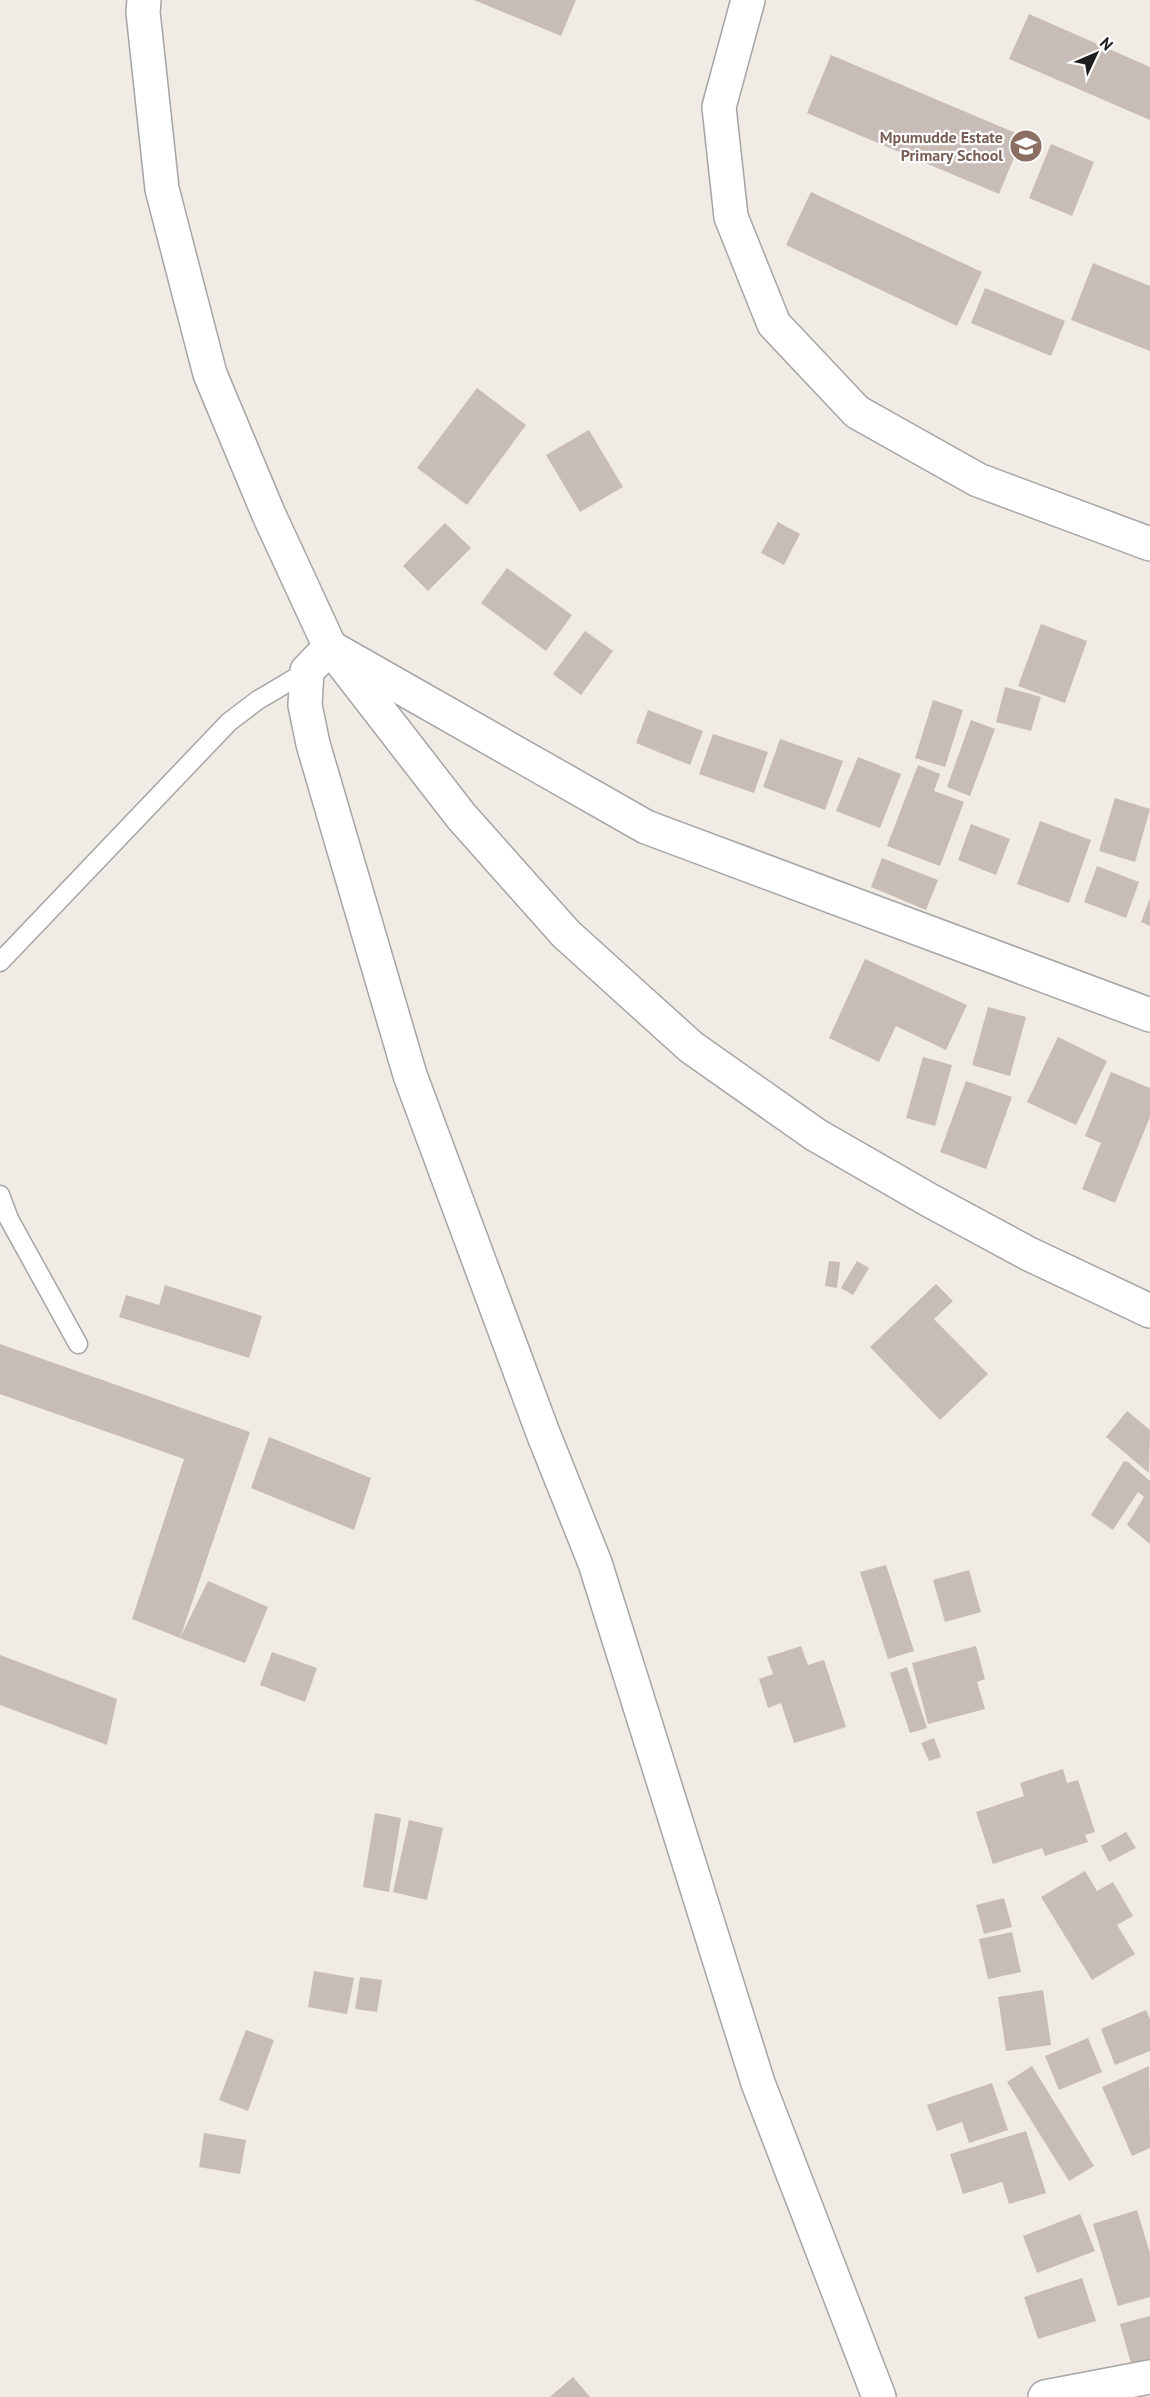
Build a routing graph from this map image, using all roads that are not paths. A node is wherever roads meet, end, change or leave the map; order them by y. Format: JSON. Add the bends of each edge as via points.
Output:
{"nodes":[{"id":1,"x":144,"y":0,"type":"edge"},
{"id":2,"x":747,"y":0,"type":"edge"},
{"id":3,"x":1150,"y":544,"type":"edge"},
{"id":4,"x":330,"y":647,"type":"junction"},
{"id":5,"x":307,"y":671,"type":"junction"},
{"id":6,"x":0,"y":962,"type":"edge"},
{"id":7,"x":1150,"y":1015,"type":"edge"},
{"id":8,"x":0,"y":1195,"type":"edge"},
{"id":9,"x":1150,"y":1311,"type":"edge"},
{"id":10,"x":78,"y":1344,"type":"dead end"},
{"id":11,"x":1150,"y":2377,"type":"edge"},
{"id":12,"x":879,"y":2397,"type":"edge"},
{"id":13,"x":1045,"y":2397,"type":"edge"}],
"edges":[{"from":1,"to":4,"type":"street","via":[[162,189],[210,374]]},
{"from":2,"to":3,"type":"street","via":[[719,107],[731,217],[774,324],[857,412],[978,480]]},
{"from":4,"to":5,"type":"street"},
{"from":4,"to":7,"type":"street","via":[[646,827]]},
{"from":4,"to":9,"type":"street","via":[[460,816],[566,934],[691,1047],[816,1136],[1019,1248]]},
{"from":5,"to":6,"type":"lane","via":[[229,722]]},
{"from":5,"to":12,"type":"street","via":[[304,705],[313,744],[410,1075],[595,1563],[758,2083]]},
{"from":8,"to":10,"type":"lane","via":[[9,1219]]},
{"from":11,"to":13,"type":"street"}]}
